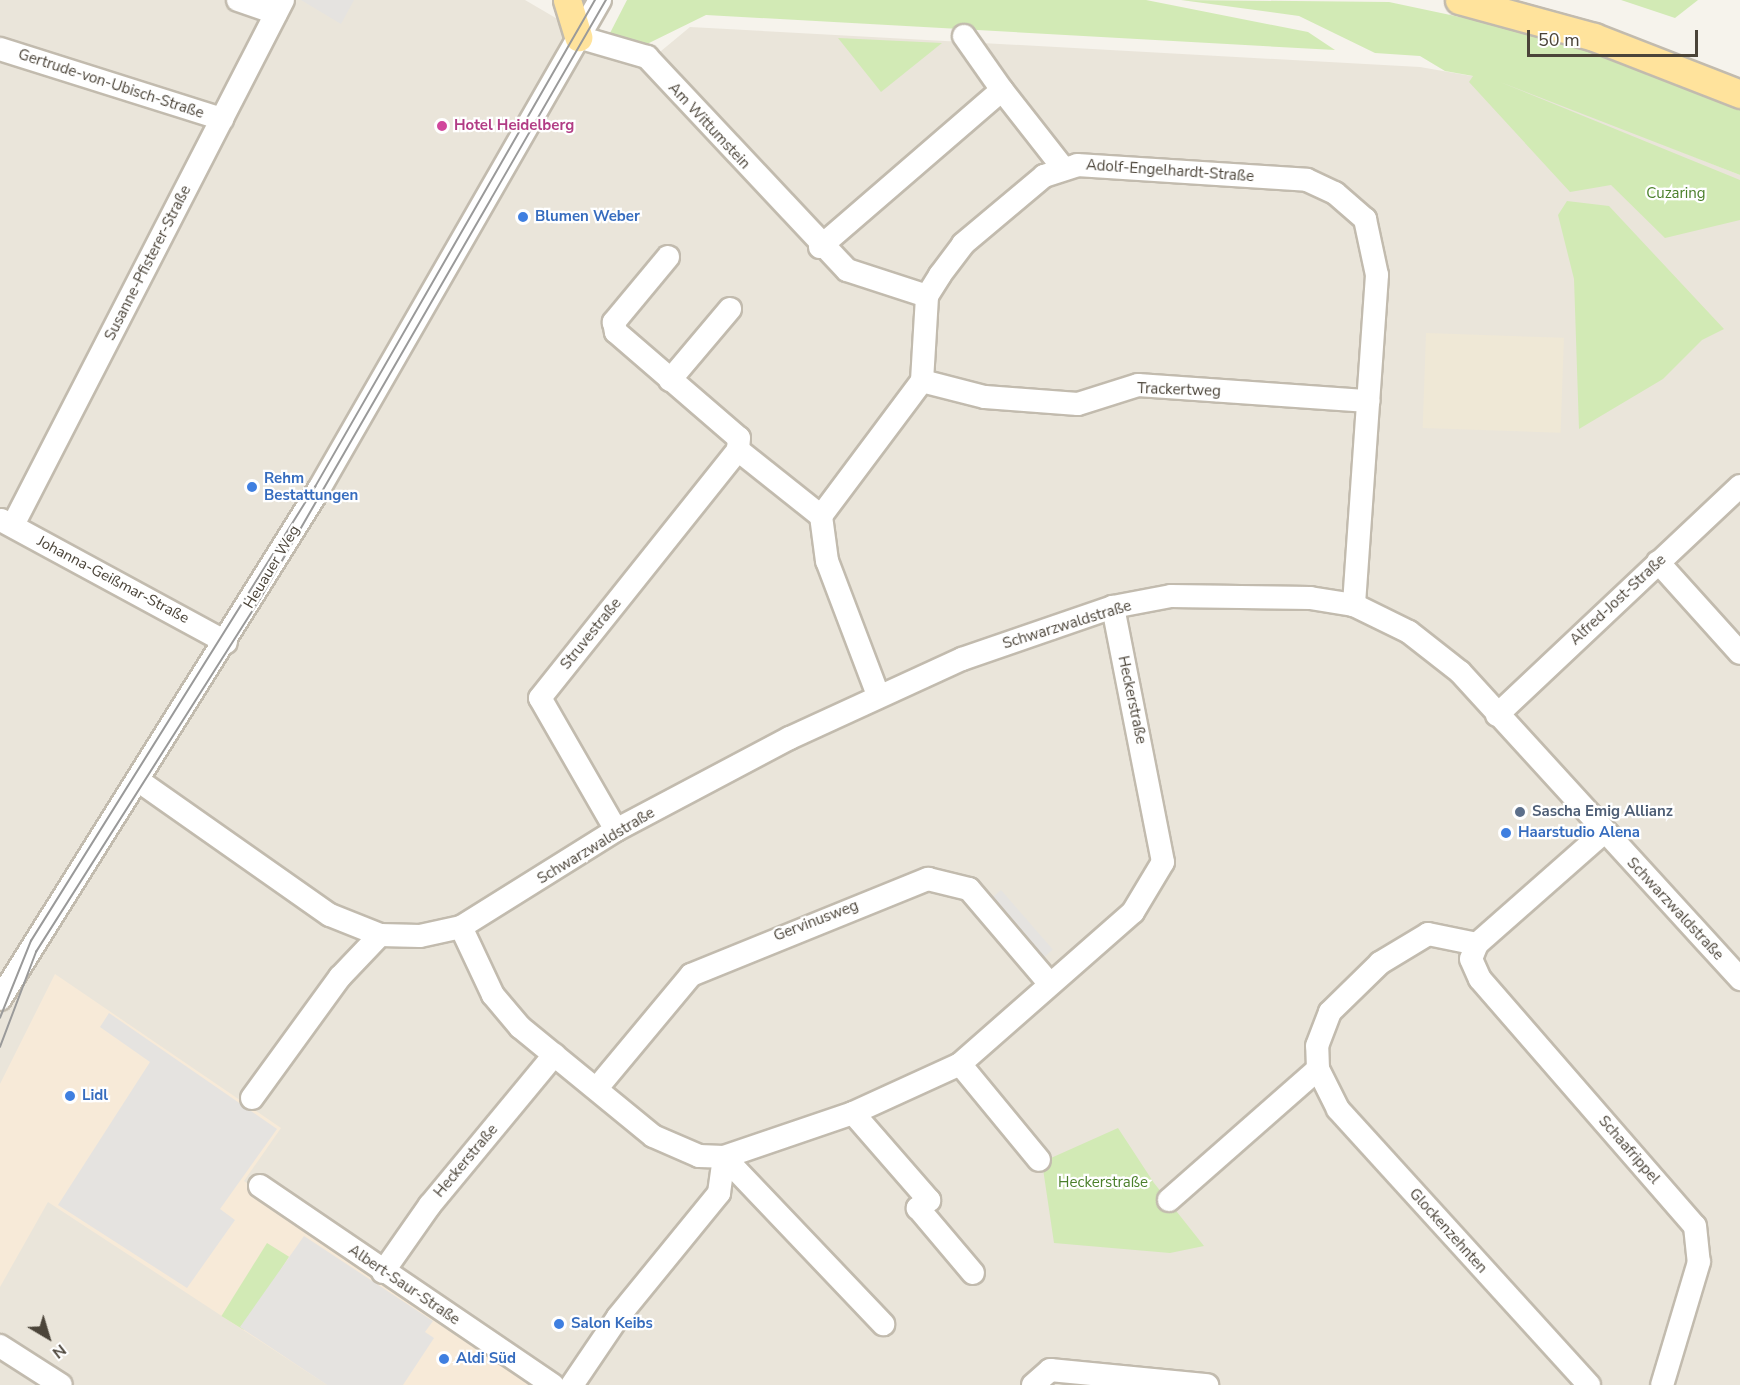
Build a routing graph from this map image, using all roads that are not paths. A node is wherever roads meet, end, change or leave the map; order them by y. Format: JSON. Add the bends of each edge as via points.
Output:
{"nodes":[{"id":1,"x":238,"y":0,"type":"edge"},
{"id":2,"x":567,"y":0,"type":"edge"},
{"id":3,"x":600,"y":0,"type":"edge"},
{"id":4,"x":1459,"y":0,"type":"edge"},
{"id":5,"x":279,"y":6,"type":"edge"},
{"id":6,"x":964,"y":36,"type":"dead end"},
{"id":7,"x":578,"y":38,"type":"junction"},
{"id":8,"x":0,"y":49,"type":"edge"},
{"id":9,"x":1002,"y":90,"type":"junction"},
{"id":10,"x":1740,"y":94,"type":"edge"},
{"id":11,"x":222,"y":119,"type":"junction"},
{"id":12,"x":1064,"y":169,"type":"junction"},
{"id":13,"x":820,"y":247,"type":"junction"},
{"id":14,"x":668,"y":257,"type":"dead end"},
{"id":15,"x":927,"y":296,"type":"junction"},
{"id":16,"x":730,"y":309,"type":"dead end"},
{"id":17,"x":670,"y":380,"type":"junction"},
{"id":18,"x":922,"y":381,"type":"junction"},
{"id":19,"x":1368,"y":401,"type":"junction"},
{"id":20,"x":738,"y":450,"type":"junction"},
{"id":21,"x":1740,"y":486,"type":"edge"},
{"id":22,"x":820,"y":516,"type":"junction"},
{"id":23,"x":6,"y":522,"type":"edge"},
{"id":24,"x":1658,"y":562,"type":"junction"},
{"id":25,"x":1354,"y":605,"type":"junction"},
{"id":26,"x":1113,"y":607,"type":"junction"},
{"id":27,"x":226,"y":642,"type":"junction"},
{"id":28,"x":1740,"y":653,"type":"edge"},
{"id":29,"x":878,"y":695,"type":"junction"},
{"id":30,"x":1497,"y":715,"type":"junction"},
{"id":31,"x":139,"y":781,"type":"junction"},
{"id":32,"x":616,"y":830,"type":"junction"},
{"id":33,"x":1604,"y":832,"type":"junction"},
{"id":34,"x":461,"y":927,"type":"junction"},
{"id":35,"x":380,"y":935,"type":"junction"},
{"id":36,"x":1477,"y":944,"type":"junction"},
{"id":37,"x":1740,"y":979,"type":"edge"},
{"id":38,"x":1049,"y":983,"type":"junction"},
{"id":39,"x":0,"y":999,"type":"edge"},
{"id":40,"x":554,"y":1055,"type":"junction"},
{"id":41,"x":960,"y":1064,"type":"junction"},
{"id":42,"x":1318,"y":1069,"type":"junction"},
{"id":43,"x":597,"y":1088,"type":"junction"},
{"id":44,"x":252,"y":1098,"type":"dead end"},
{"id":45,"x":853,"y":1113,"type":"junction"},
{"id":46,"x":724,"y":1157,"type":"junction"},
{"id":47,"x":1039,"y":1160,"type":"dead end"},
{"id":48,"x":260,"y":1186,"type":"dead end"},
{"id":49,"x":1169,"y":1200,"type":"dead end"},
{"id":50,"x":383,"y":1272,"type":"junction"},
{"id":51,"x":973,"y":1273,"type":"dead end"},
{"id":52,"x":883,"y":1324,"type":"dead end"},
{"id":53,"x":0,"y":1346,"type":"edge"},
{"id":54,"x":550,"y":1384,"type":"edge"},
{"id":55,"x":61,"y":1385,"type":"edge"},
{"id":56,"x":572,"y":1385,"type":"edge"},
{"id":57,"x":1033,"y":1385,"type":"edge"},
{"id":58,"x":1207,"y":1385,"type":"edge"},
{"id":59,"x":1589,"y":1385,"type":"edge"},
{"id":60,"x":1662,"y":1385,"type":"edge"}],
"edges":[{"from":1,"to":5,"type":"street"},
{"from":2,"to":7,"type":"main road"},
{"from":3,"to":7,"type":"street","name":"Heuauer Weg"},
{"from":4,"to":10,"type":"main road","via":[[1594,37]]},
{"from":5,"to":11,"type":"street","name":"Susanne-Pfisterer-Straße"},
{"from":6,"to":9,"type":"street"},
{"from":7,"to":13,"type":"street","name":"Am Wittumstein","via":[[647,57]]},
{"from":7,"to":27,"type":"street","name":"Heuauer Weg"},
{"from":8,"to":11,"type":"street","name":"Gertrude-von-Ubisch-Straße"},
{"from":9,"to":12,"type":"street"},
{"from":9,"to":13,"type":"street"},
{"from":11,"to":23,"type":"street","name":"Susanne-Pfisterer-Straße"},
{"from":12,"to":15,"type":"street","name":"Adolf-Engelhardt-Straße","via":[[1044,176],[963,244]]},
{"from":12,"to":19,"type":"street","name":"Adolf-Engelhardt-Straße","via":[[1077,165],[1307,180],[1335,193],[1365,219],[1376,257]]},
{"from":13,"to":15,"type":"street","name":"Am Wittumstein","via":[[847,270]]},
{"from":14,"to":17,"type":"street","via":[[614,322],[616,332]]},
{"from":15,"to":18,"type":"street"},
{"from":16,"to":17,"type":"street"},
{"from":17,"to":20,"type":"street","via":[[739,438]]},
{"from":18,"to":19,"type":"street","name":"Trackertweg","via":[[985,397],[1078,404],[1138,385]]},
{"from":18,"to":22,"type":"street"},
{"from":19,"to":25,"type":"street","name":"Adolf-Engelhardt-Straße"},
{"from":20,"to":22,"type":"street"},
{"from":20,"to":32,"type":"street","name":"Struvestraße","via":[[540,698]]},
{"from":21,"to":24,"type":"street","name":"Alfred-Jost-Straße"},
{"from":22,"to":29,"type":"street","via":[[827,561]]},
{"from":23,"to":27,"type":"street","name":"Johanna-Geißmar-Straße"},
{"from":24,"to":28,"type":"street"},
{"from":24,"to":30,"type":"street","name":"Alfred-Jost-Straße"},
{"from":25,"to":26,"type":"street","name":"Schwarzwaldstraße","via":[[1246,595],[1171,596]]},
{"from":25,"to":30,"type":"street","name":"Schwarzwaldstraße","via":[[1409,632],[1460,672]]},
{"from":26,"to":29,"type":"street","name":"Schwarzwaldstraße","via":[[962,659]]},
{"from":26,"to":38,"type":"street","name":"Heckerstraße","via":[[1163,862],[1133,912]]},
{"from":27,"to":31,"type":"street","name":"Heuauer Weg"},
{"from":29,"to":32,"type":"street","name":"Schwarzwaldstraße"},
{"from":30,"to":33,"type":"street","name":"Schwarzwaldstraße"},
{"from":31,"to":35,"type":"street","name":"Schwarzwaldstraße","via":[[330,915]]},
{"from":31,"to":39,"type":"street","name":"Heuauer Weg"},
{"from":32,"to":34,"type":"street","name":"Schwarzwaldstraße"},
{"from":33,"to":36,"type":"street"},
{"from":33,"to":37,"type":"street","name":"Schwarzwaldstraße"},
{"from":34,"to":35,"type":"street","name":"Schwarzwaldstraße","via":[[420,936]]},
{"from":34,"to":40,"type":"street","name":"Heckerstraße","via":[[493,994]]},
{"from":35,"to":44,"type":"street","via":[[340,977]]},
{"from":36,"to":42,"type":"street","name":"Glockenzehnten","via":[[1428,934],[1380,963],[1330,1012],[1317,1046]]},
{"from":36,"to":60,"type":"street","name":"Schaafrippel","via":[[1471,959],[1479,979],[1695,1226],[1699,1262]]},
{"from":38,"to":41,"type":"street","name":"Heckerstraße"},
{"from":38,"to":43,"type":"street","name":"Gervinusweg","via":[[969,890],[928,879],[691,975]]},
{"from":40,"to":43,"type":"street","name":"Heckerstraße"},
{"from":40,"to":50,"type":"street","name":"Heckerstraße","via":[[430,1205]]},
{"from":41,"to":45,"type":"street","name":"Heckerstraße"},
{"from":41,"to":47,"type":"street"},
{"from":42,"to":49,"type":"street"},
{"from":42,"to":59,"type":"street","name":"Glockenzehnten","via":[[1338,1109]]},
{"from":43,"to":46,"type":"street","name":"Heckerstraße","via":[[653,1136],[699,1156]]},
{"from":45,"to":46,"type":"street","name":"Heckerstraße"},
{"from":45,"to":51,"type":"street","via":[[928,1200],[918,1208]]},
{"from":46,"to":52,"type":"street"},
{"from":46,"to":56,"type":"street","via":[[719,1193],[618,1317]]},
{"from":48,"to":50,"type":"street","name":"Albert-Saur-Straße"},
{"from":50,"to":54,"type":"street","name":"Albert-Saur-Straße"},
{"from":53,"to":55,"type":"street"},
{"from":57,"to":58,"type":"street","via":[[1050,1370]]}]}
